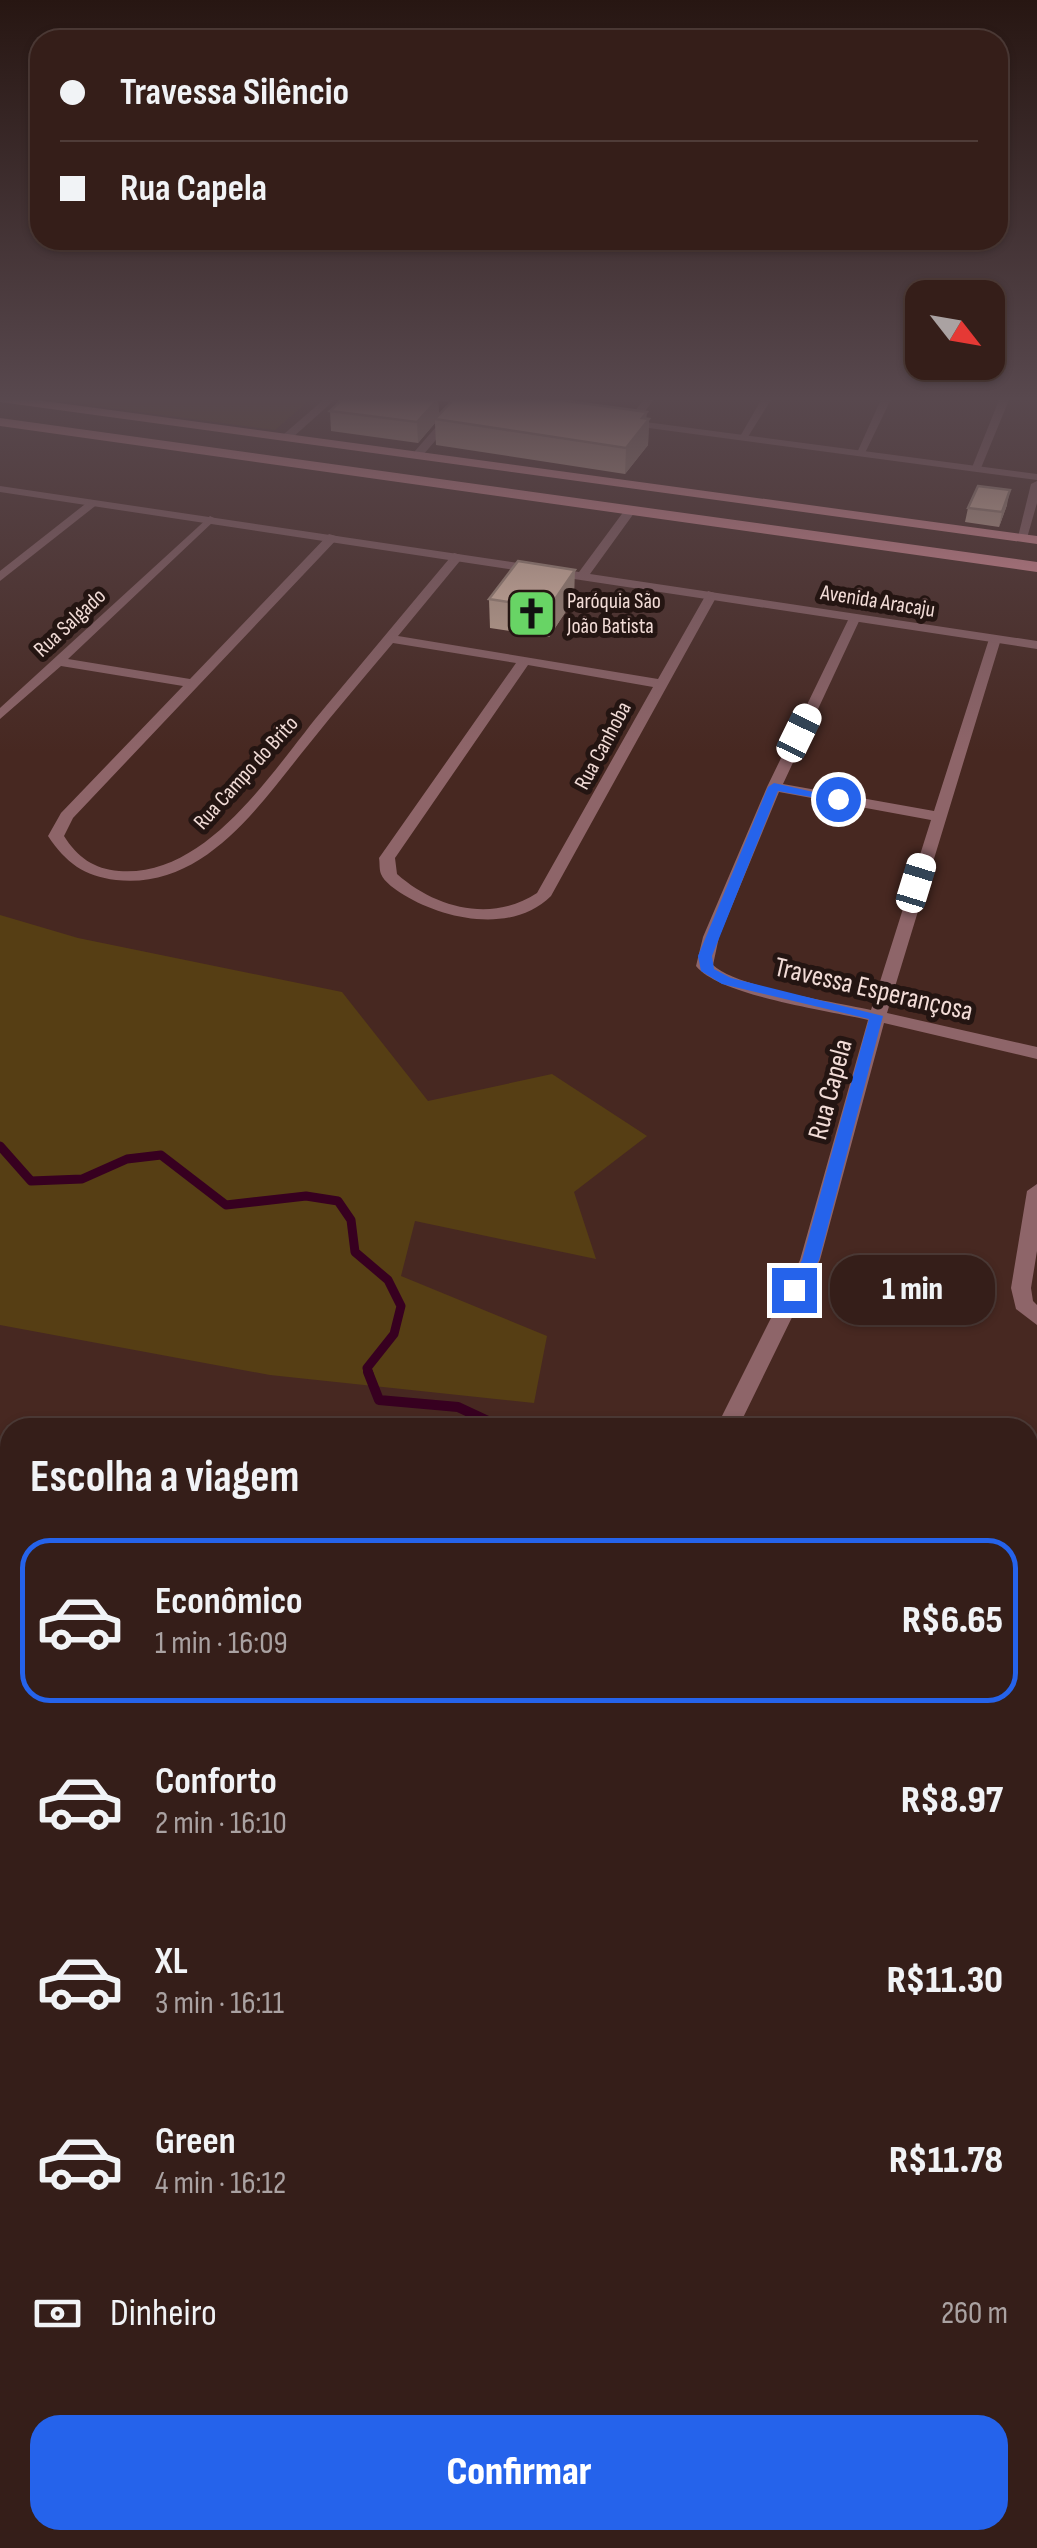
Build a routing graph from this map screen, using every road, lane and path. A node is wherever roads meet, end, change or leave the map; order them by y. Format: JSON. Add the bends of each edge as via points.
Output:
{"nodes":[{"id":1,"x":78,"y":514,"type":"edge"},
{"id":2,"x":175,"y":514,"type":"edge"},
{"id":3,"x":627,"y":514,"type":"edge"},
{"id":4,"x":670,"y":514,"type":"edge"},
{"id":5,"x":820,"y":514,"type":"edge"},
{"id":6,"x":840,"y":514,"type":"edge"},
{"id":7,"x":1032,"y":514,"type":"edge"},
{"id":8,"x":210,"y":519,"type":"junction"},
{"id":9,"x":816,"y":536,"type":"junction"},
{"id":10,"x":333,"y":537,"type":"junction"},
{"id":11,"x":1029,"y":539,"type":"edge"},
{"id":12,"x":458,"y":556,"type":"junction"},
{"id":13,"x":1037,"y":567,"type":"edge"},
{"id":14,"x":584,"y":575,"type":"junction"},
{"id":15,"x":0,"y":577,"type":"edge"},
{"id":16,"x":712,"y":594,"type":"junction"},
{"id":17,"x":855,"y":616,"type":"junction"},
{"id":18,"x":389,"y":638,"type":"junction"},
{"id":19,"x":995,"y":639,"type":"junction"},
{"id":20,"x":1037,"y":645,"type":"edge"},
{"id":21,"x":57,"y":661,"type":"junction"},
{"id":22,"x":524,"y":661,"type":"junction"},
{"id":23,"x":192,"y":683,"type":"junction"},
{"id":24,"x":661,"y":684,"type":"junction"},
{"id":25,"x":0,"y":714,"type":"edge"},
{"id":26,"x":774,"y":787,"type":"junction"},
{"id":27,"x":936,"y":816,"type":"junction"},
{"id":28,"x":876,"y":1016,"type":"junction"},
{"id":29,"x":1037,"y":1053,"type":"edge"},
{"id":30,"x":1037,"y":1191,"type":"edge"},
{"id":31,"x":1037,"y":1318,"type":"edge"},
{"id":32,"x":732,"y":1418,"type":"edge"}],
"edges":[{"from":1,"to":15,"type":"street"},
{"from":2,"to":8,"type":"street","name":"Avenida Aracaju"},
{"from":3,"to":14,"type":"street"},
{"from":4,"to":9,"type":"main road"},
{"from":5,"to":9,"type":"main road","via":[[792,522]]},
{"from":6,"to":11,"type":"main road"},
{"from":7,"to":11,"type":"street"},
{"from":8,"to":10,"type":"street","name":"Avenida Aracaju"},
{"from":8,"to":21,"type":"street","name":"Rua Salgado"},
{"from":9,"to":13,"type":"main road"},
{"from":10,"to":12,"type":"street","name":"Avenida Aracaju"},
{"from":10,"to":23,"type":"street","name":"Rua Campo do Brito"},
{"from":12,"to":14,"type":"street","name":"Avenida Aracaju"},
{"from":12,"to":18,"type":"street","name":"Rua Campo do Brito"},
{"from":14,"to":16,"type":"street","name":"Avenida Aracaju"},
{"from":16,"to":17,"type":"street","name":"Avenida Aracaju"},
{"from":16,"to":24,"type":"street","name":"Rua Canhoba"},
{"from":17,"to":19,"type":"street","name":"Avenida Aracaju"},
{"from":17,"to":26,"type":"street"},
{"from":18,"to":22,"type":"street"},
{"from":18,"to":23,"type":"street","name":"Rua Campo do Brito","via":[[278,773],[202,852],[126,877],[81,863],[61,846],[56,830]]},
{"from":19,"to":20,"type":"street","name":"Avenida Aracaju"},
{"from":19,"to":27,"type":"street","name":"Rua Capela"},
{"from":21,"to":23,"type":"street"},
{"from":21,"to":25,"type":"street","name":"Rua Salgado"},
{"from":22,"to":24,"type":"street"},
{"from":22,"to":24,"type":"street","name":"Rua Canhoba","via":[[400,835],[384,865],[402,888],[491,914],[523,910],[542,896]]},
{"from":26,"to":27,"type":"street"},
{"from":26,"to":28,"type":"street","name":"Travessa Esperançosa","via":[[704,966],[739,985]]},
{"from":27,"to":28,"type":"street","name":"Rua Capela"},
{"from":28,"to":29,"type":"street","name":"Travessa Esperançosa"},
{"from":28,"to":32,"type":"street","name":"Rua Capela","via":[[810,1260]]},
{"from":30,"to":31,"type":"street","via":[[1021,1288],[1023,1304]]}]}
